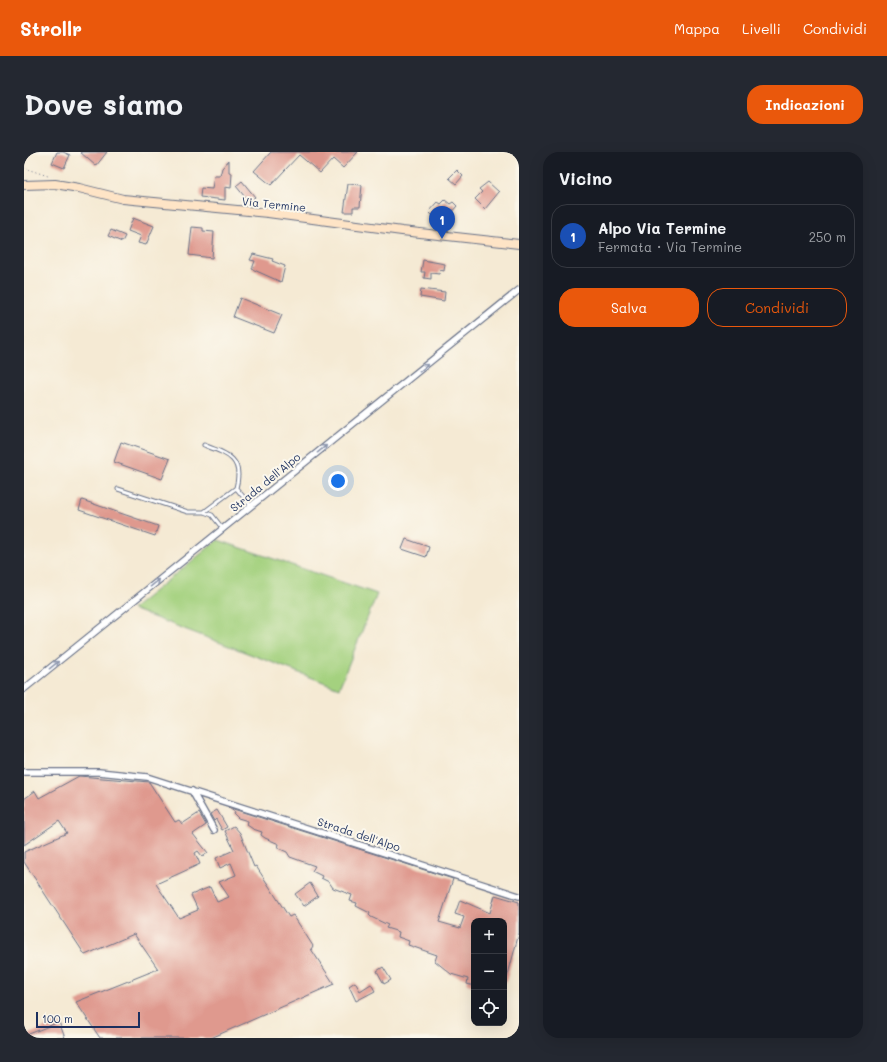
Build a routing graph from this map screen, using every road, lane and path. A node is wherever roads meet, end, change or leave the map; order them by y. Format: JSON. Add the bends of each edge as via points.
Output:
{"nodes":[{"id":1,"x":24,"y":168,"type":"edge"},
{"id":2,"x":25,"y":184,"type":"edge"},
{"id":3,"x":55,"y":184,"type":"junction"},
{"id":4,"x":519,"y":244,"type":"edge"},
{"id":5,"x":519,"y":290,"type":"edge"},
{"id":6,"x":204,"y":444,"type":"dead end"},
{"id":7,"x":236,"y":488,"type":"junction"},
{"id":8,"x":118,"y":489,"type":"dead end"},
{"id":9,"x":251,"y":506,"type":"junction"},
{"id":10,"x":204,"y":512,"type":"junction"},
{"id":11,"x":223,"y":529,"type":"junction"},
{"id":12,"x":24,"y":689,"type":"edge"},
{"id":13,"x":24,"y":772,"type":"edge"},
{"id":14,"x":192,"y":791,"type":"junction"},
{"id":15,"x":214,"y":830,"type":"dead end"},
{"id":16,"x":519,"y":896,"type":"edge"}],
"edges":[{"from":1,"to":3,"type":"path","via":[[46,175]]},
{"from":2,"to":3,"type":"street","name":"Via Termine"},
{"from":3,"to":4,"type":"street","name":"Via Termine","via":[[145,202]]},
{"from":9,"to":5,"type":"street","name":"Strada dell'Alpo","one_way":true},
{"from":6,"to":7,"type":"lane","via":[[234,459],[239,474]]},
{"from":7,"to":9,"type":"lane"},
{"from":7,"to":10,"type":"lane"},
{"from":8,"to":10,"type":"lane","via":[[188,512]]},
{"from":9,"to":11,"type":"street","name":"Strada dell'Alpo"},
{"from":10,"to":11,"type":"lane","via":[[212,515]]},
{"from":12,"to":11,"type":"street","name":"Strada dell'Alpo","one_way":true},
{"from":13,"to":14,"type":"street","name":"Strada dell'Alpo","via":[[99,772],[147,777]]},
{"from":14,"to":15,"type":"street"},
{"from":14,"to":16,"type":"street","name":"Strada dell'Alpo"}]}
